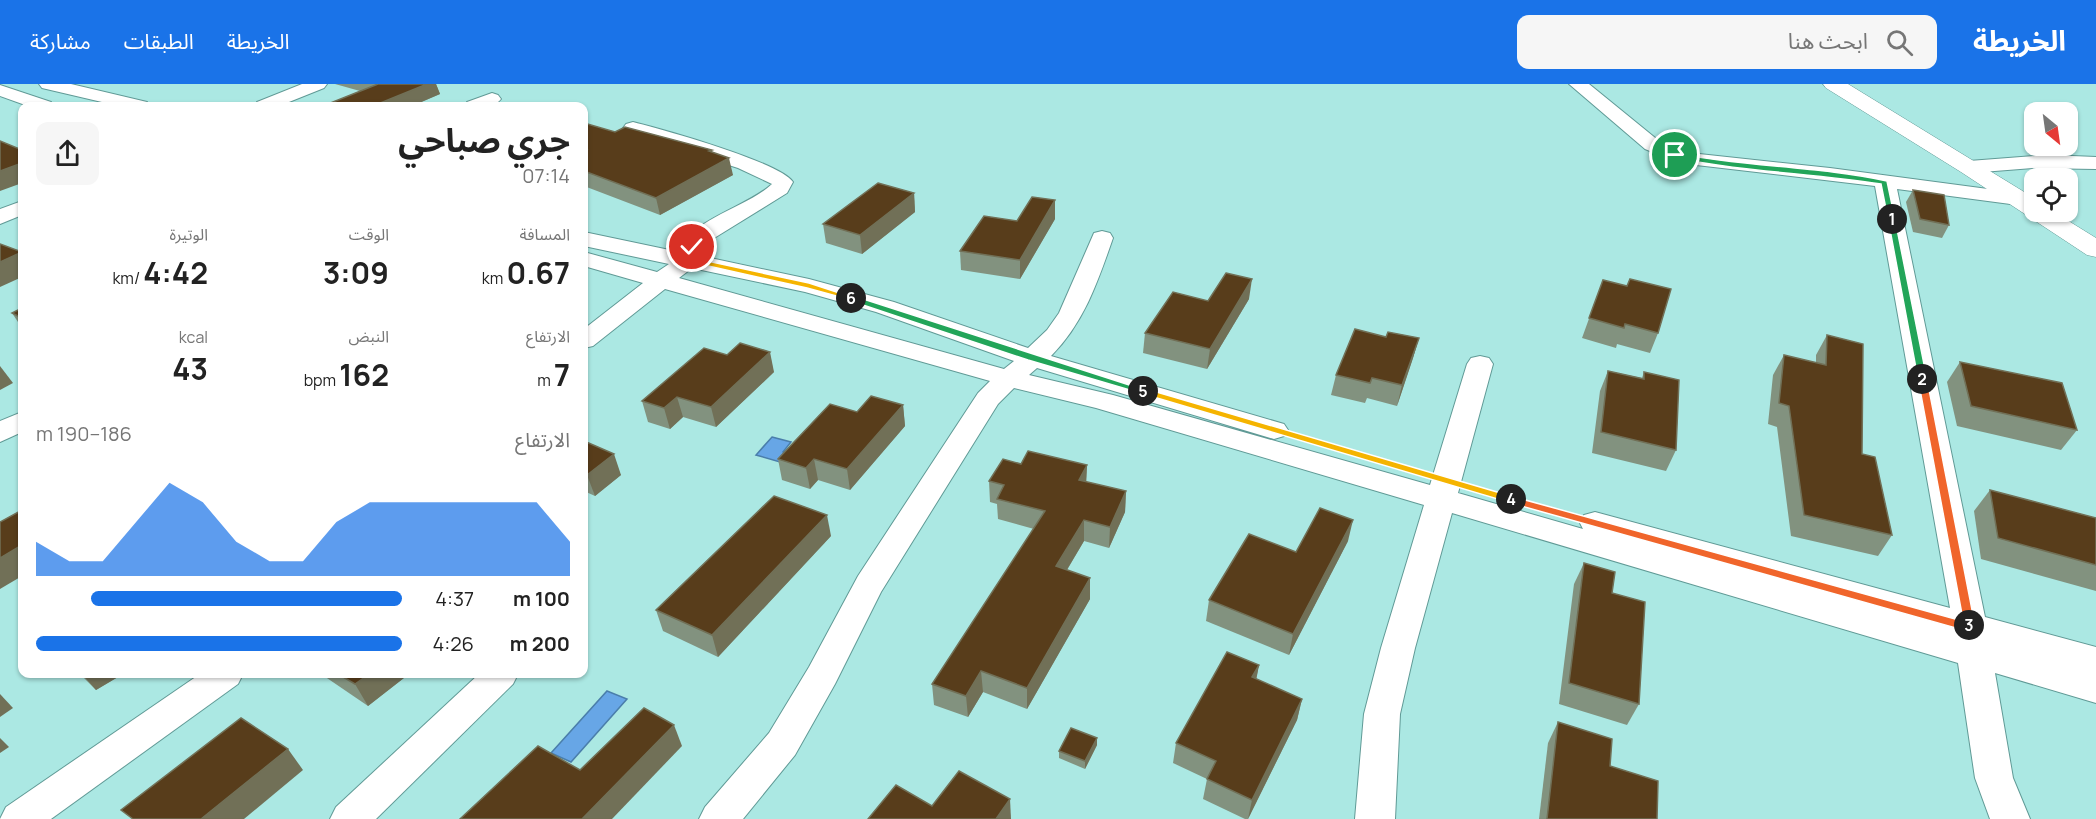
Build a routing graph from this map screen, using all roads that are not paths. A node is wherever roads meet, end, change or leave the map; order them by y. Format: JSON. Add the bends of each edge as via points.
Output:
{"nodes":[{"id":1,"x":48,"y":84,"type":"edge"},
{"id":2,"x":318,"y":84,"type":"edge"},
{"id":3,"x":1578,"y":84,"type":"edge"},
{"id":4,"x":1833,"y":84,"type":"edge"},
{"id":5,"x":0,"y":90,"type":"edge"},
{"id":6,"x":492,"y":99,"type":"dead end"},
{"id":7,"x":33,"y":102,"type":"edge"},
{"id":8,"x":123,"y":102,"type":"edge"},
{"id":9,"x":274,"y":102,"type":"edge"},
{"id":10,"x":484,"y":102,"type":"edge"},
{"id":11,"x":633,"y":128,"type":"edge"},
{"id":12,"x":2096,"y":164,"type":"edge"},
{"id":13,"x":1970,"y":167,"type":"junction"},
{"id":14,"x":1885,"y":183,"type":"junction"},
{"id":15,"x":2024,"y":203,"type":"edge"},
{"id":16,"x":2024,"y":206,"type":"edge"},
{"id":17,"x":18,"y":209,"type":"edge"},
{"id":18,"x":0,"y":216,"type":"edge"},
{"id":19,"x":2054,"y":222,"type":"edge"},
{"id":20,"x":1102,"y":238,"type":"dead end"},
{"id":21,"x":588,"y":240,"type":"edge"},
{"id":22,"x":2096,"y":249,"type":"edge"},
{"id":23,"x":588,"y":260,"type":"edge"},
{"id":24,"x":688,"y":260,"type":"junction"},
{"id":25,"x":659,"y":282,"type":"junction"},
{"id":26,"x":588,"y":339,"type":"edge"},
{"id":27,"x":1031,"y":358,"type":"junction"},
{"id":28,"x":1480,"y":364,"type":"dead end"},
{"id":29,"x":1007,"y":378,"type":"junction"},
{"id":30,"x":18,"y":422,"type":"edge"},
{"id":31,"x":0,"y":433,"type":"edge"},
{"id":32,"x":1443,"y":490,"type":"junction"},
{"id":33,"x":1972,"y":639,"type":"junction"},
{"id":34,"x":2096,"y":661,"type":"edge"},
{"id":35,"x":220,"y":678,"type":"edge"},
{"id":36,"x":497,"y":678,"type":"edge"},
{"id":37,"x":2096,"y":688,"type":"edge"},
{"id":38,"x":20,"y":819,"type":"edge"},
{"id":39,"x":350,"y":819,"type":"edge"},
{"id":40,"x":719,"y":819,"type":"edge"},
{"id":41,"x":1375,"y":819,"type":"edge"},
{"id":42,"x":2010,"y":819,"type":"edge"}],
"edges":[{"from":1,"to":8,"type":"street"},
{"from":2,"to":9,"type":"street"},
{"from":3,"to":14,"type":"street","via":[[1652,145],[1675,155]]},
{"from":4,"to":13,"type":"main road"},
{"from":5,"to":7,"type":"street"},
{"from":6,"to":10,"type":"street"},
{"from":11,"to":24,"type":"street","via":[[745,164],[783,182],[780,189],[703,235],[692,247]]},
{"from":12,"to":13,"type":"street","via":[[2032,160]]},
{"from":13,"to":15,"type":"main road"},
{"from":14,"to":16,"type":"street"},
{"from":14,"to":33,"type":"street"},
{"from":17,"to":18,"type":"street"},
{"from":19,"to":22,"type":"main road"},
{"from":20,"to":27,"type":"street","via":[[1067,319]]},
{"from":21,"to":24,"type":"street"},
{"from":23,"to":25,"type":"street"},
{"from":24,"to":25,"type":"street"},
{"from":24,"to":27,"type":"street","via":[[874,304]]},
{"from":25,"to":26,"type":"street"},
{"from":25,"to":29,"type":"street"},
{"from":27,"to":29,"type":"street"},
{"from":27,"to":32,"type":"street"},
{"from":28,"to":32,"type":"street"},
{"from":29,"to":32,"type":"street"},
{"from":29,"to":40,"type":"street","via":[[988,399],[869,585],[782,744]]},
{"from":30,"to":31,"type":"street"},
{"from":32,"to":33,"type":"street"},
{"from":32,"to":41,"type":"street","via":[[1383,714]]},
{"from":33,"to":34,"type":"street"},
{"from":33,"to":37,"type":"street"},
{"from":33,"to":42,"type":"street","via":[[1994,778]]},
{"from":35,"to":38,"type":"street"},
{"from":36,"to":39,"type":"street"}]}
